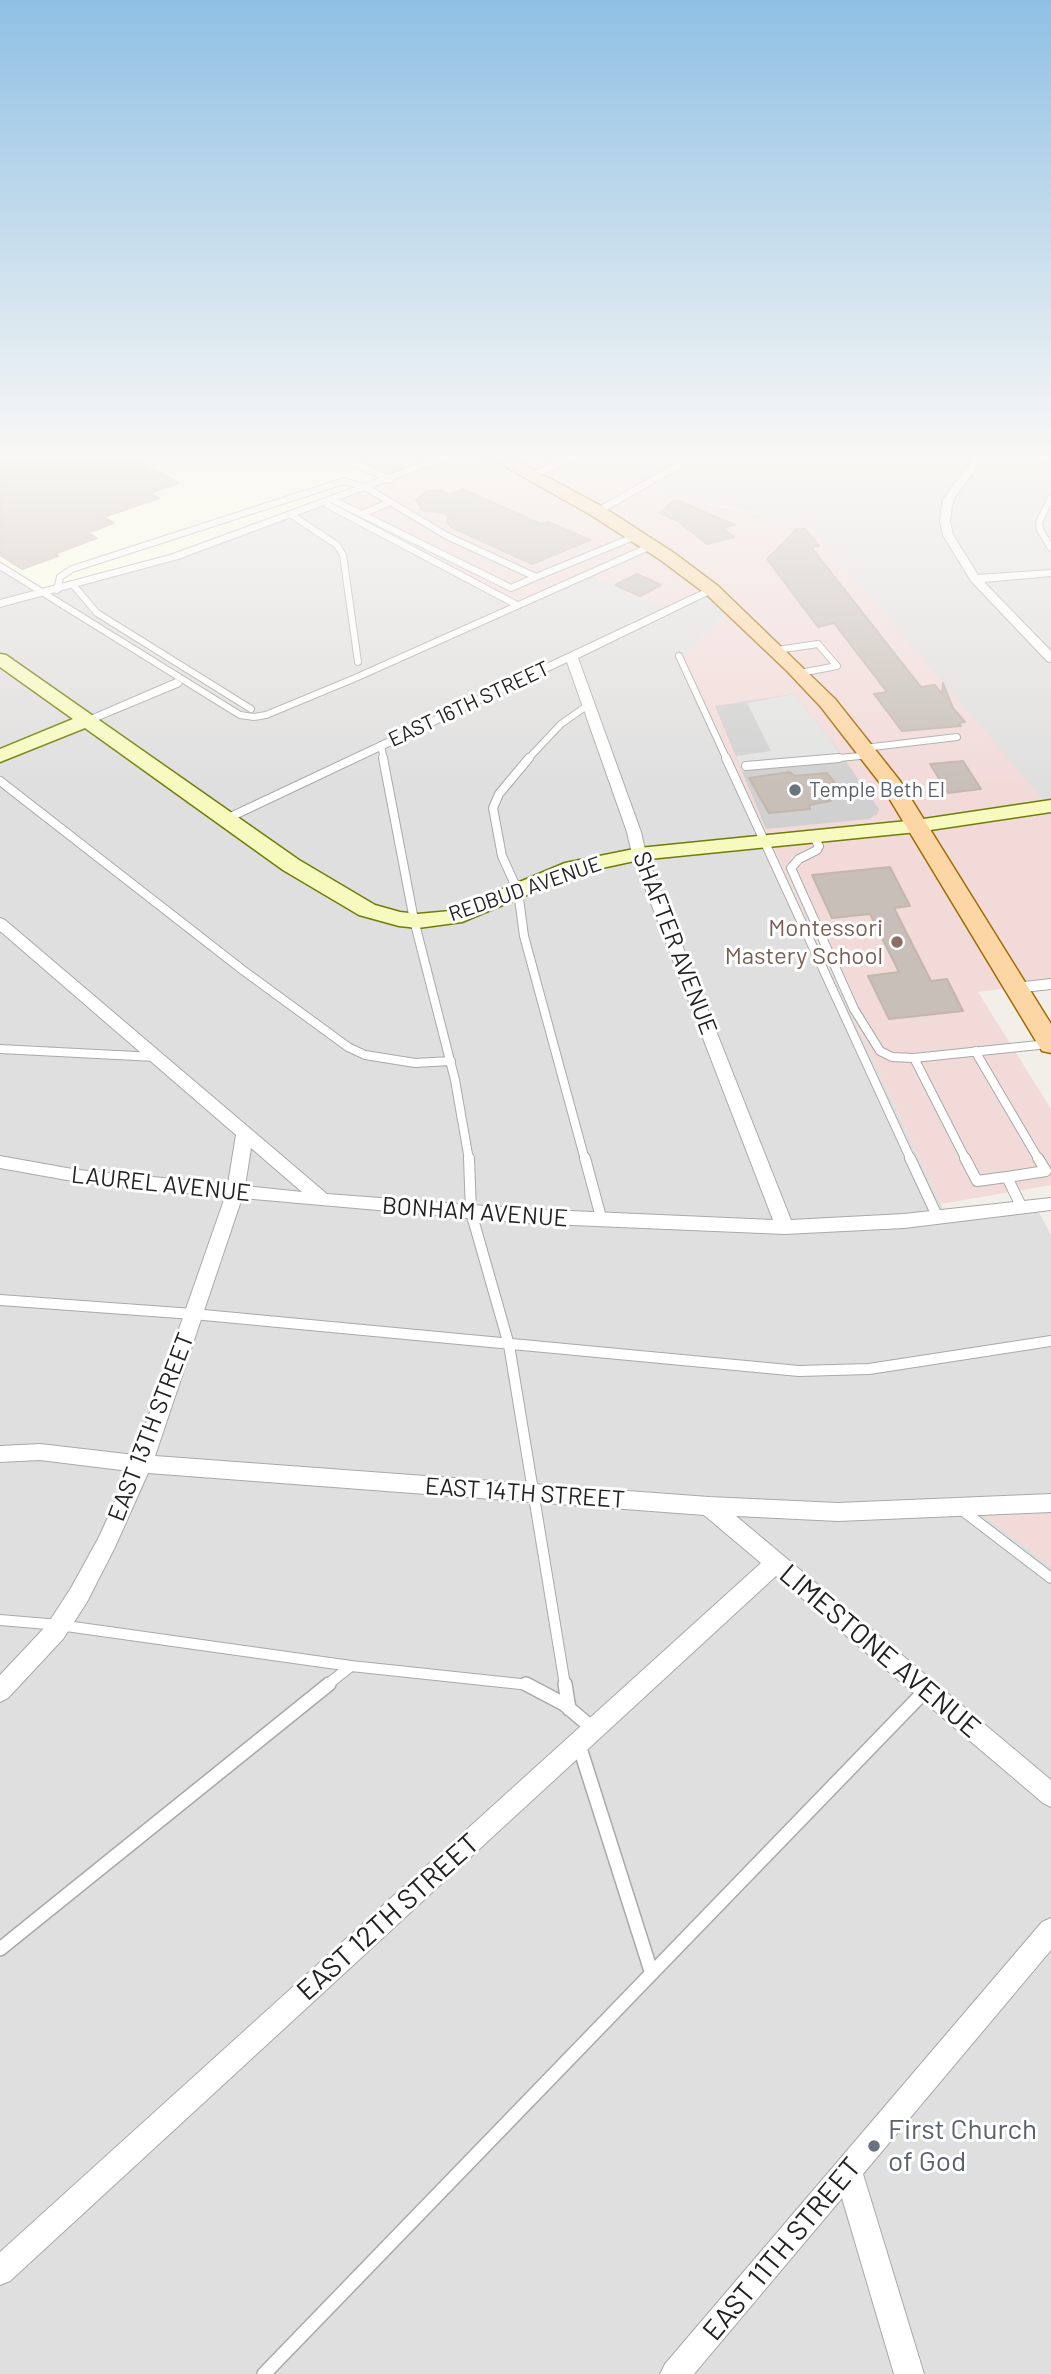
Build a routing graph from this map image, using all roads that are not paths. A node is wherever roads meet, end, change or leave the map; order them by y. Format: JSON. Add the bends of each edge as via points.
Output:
{"nodes":[{"id":1,"x":88,"y":564,"type":"edge"},
{"id":2,"x":151,"y":564,"type":"edge"},
{"id":3,"x":344,"y":564,"type":"edge"},
{"id":4,"x":442,"y":564,"type":"edge"},
{"id":5,"x":462,"y":564,"type":"edge"},
{"id":6,"x":507,"y":564,"type":"edge"},
{"id":7,"x":576,"y":564,"type":"edge"},
{"id":8,"x":599,"y":564,"type":"edge"},
{"id":9,"x":676,"y":564,"type":"edge"},
{"id":10,"x":964,"y":564,"type":"edge"},
{"id":11,"x":0,"y":566,"type":"edge"},
{"id":12,"x":1051,"y":573,"type":"edge"},
{"id":13,"x":536,"y":577,"type":"junction"},
{"id":14,"x":975,"y":579,"type":"junction"},
{"id":15,"x":74,"y":586,"type":"junction"},
{"id":16,"x":712,"y":590,"type":"junction"},
{"id":17,"x":52,"y":592,"type":"junction"},
{"id":18,"x":0,"y":604,"type":"edge"},
{"id":19,"x":517,"y":605,"type":"junction"},
{"id":20,"x":778,"y":650,"type":"junction"},
{"id":21,"x":571,"y":656,"type":"junction"},
{"id":22,"x":679,"y":656,"type":"dead end"},
{"id":23,"x":1051,"y":658,"type":"edge"},
{"id":24,"x":0,"y":659,"type":"edge"},
{"id":25,"x":358,"y":662,"type":"dead end"},
{"id":26,"x":800,"y":673,"type":"junction"},
{"id":27,"x":176,"y":683,"type":"dead end"},
{"id":28,"x":588,"y":705,"type":"junction"},
{"id":29,"x":251,"y":709,"type":"dead end"},
{"id":30,"x":87,"y":720,"type":"junction"},
{"id":31,"x":957,"y":737,"type":"dead end"},
{"id":32,"x":381,"y":745,"type":"junction"},
{"id":33,"x":867,"y":751,"type":"junction"},
{"id":34,"x":0,"y":756,"type":"edge"},
{"id":35,"x":746,"y":766,"type":"dead end"},
{"id":36,"x":0,"y":781,"type":"edge"},
{"id":37,"x":1051,"y":806,"type":"edge"},
{"id":38,"x":226,"y":818,"type":"junction"},
{"id":39,"x":918,"y":826,"type":"junction"},
{"id":40,"x":813,"y":836,"type":"junction"},
{"id":41,"x":765,"y":841,"type":"junction"},
{"id":42,"x":639,"y":854,"type":"junction"},
{"id":43,"x":517,"y":891,"type":"junction"},
{"id":44,"x":414,"y":920,"type":"junction"},
{"id":45,"x":0,"y":923,"type":"edge"},
{"id":46,"x":1051,"y":984,"type":"edge"},
{"id":47,"x":1016,"y":988,"type":"junction"},
{"id":48,"x":1051,"y":1045,"type":"edge"},
{"id":49,"x":0,"y":1049,"type":"edge"},
{"id":50,"x":975,"y":1051,"type":"junction"},
{"id":51,"x":157,"y":1057,"type":"junction"},
{"id":52,"x":914,"y":1058,"type":"junction"},
{"id":53,"x":451,"y":1061,"type":"junction"},
{"id":54,"x":245,"y":1133,"type":"junction"},
{"id":55,"x":0,"y":1162,"type":"edge"},
{"id":56,"x":1007,"y":1177,"type":"junction"},
{"id":57,"x":235,"y":1193,"type":"junction"},
{"id":58,"x":323,"y":1200,"type":"junction"},
{"id":59,"x":1051,"y":1204,"type":"edge"},
{"id":60,"x":1022,"y":1208,"type":"junction"},
{"id":61,"x":471,"y":1212,"type":"junction"},
{"id":62,"x":938,"y":1218,"type":"junction"},
{"id":63,"x":602,"y":1221,"type":"junction"},
{"id":64,"x":785,"y":1227,"type":"junction"},
{"id":65,"x":0,"y":1300,"type":"edge"},
{"id":66,"x":193,"y":1314,"type":"junction"},
{"id":67,"x":1051,"y":1341,"type":"edge"},
{"id":68,"x":509,"y":1345,"type":"junction"},
{"id":69,"x":0,"y":1454,"type":"edge"},
{"id":70,"x":142,"y":1464,"type":"junction"},
{"id":71,"x":533,"y":1493,"type":"junction"},
{"id":72,"x":1051,"y":1503,"type":"edge"},
{"id":73,"x":709,"y":1506,"type":"junction"},
{"id":74,"x":960,"y":1509,"type":"junction"},
{"id":75,"x":776,"y":1563,"type":"junction"},
{"id":76,"x":1051,"y":1578,"type":"edge"},
{"id":77,"x":0,"y":1620,"type":"edge"},
{"id":78,"x":60,"y":1625,"type":"junction"},
{"id":79,"x":351,"y":1666,"type":"junction"},
{"id":80,"x":926,"y":1690,"type":"junction"},
{"id":81,"x":0,"y":1691,"type":"edge"},
{"id":82,"x":569,"y":1709,"type":"junction"},
{"id":83,"x":586,"y":1736,"type":"junction"},
{"id":84,"x":1051,"y":1796,"type":"edge"},
{"id":85,"x":1051,"y":1931,"type":"edge"},
{"id":86,"x":0,"y":1949,"type":"edge"},
{"id":87,"x":651,"y":1971,"type":"junction"},
{"id":88,"x":849,"y":2170,"type":"junction"},
{"id":89,"x":0,"y":2271,"type":"edge"},
{"id":90,"x":264,"y":2374,"type":"edge"},
{"id":91,"x":675,"y":2374,"type":"edge"},
{"id":92,"x":909,"y":2374,"type":"edge"}],
"edges":[{"from":1,"to":17,"type":"lane","via":[[60,577]]},
{"from":2,"to":15,"type":"street"},
{"from":3,"to":25,"type":"lane"},
{"from":4,"to":19,"type":"lane"},
{"from":5,"to":13,"type":"lane","via":[[512,588]]},
{"from":6,"to":13,"type":"lane"},
{"from":7,"to":13,"type":"lane"},
{"from":8,"to":19,"type":"lane"},
{"from":9,"to":16,"type":"main road"},
{"from":10,"to":14,"type":"street"},
{"from":11,"to":17,"type":"lane"},
{"from":12,"to":14,"type":"street"},
{"from":14,"to":23,"type":"street"},
{"from":15,"to":17,"type":"street"},
{"from":15,"to":29,"type":"lane","via":[[97,613]]},
{"from":16,"to":20,"type":"main road"},
{"from":16,"to":21,"type":"street","name":"EAST 16TH STREET"},
{"from":17,"to":18,"type":"street"},
{"from":17,"to":19,"type":"lane","via":[[245,717],[266,715]]},
{"from":20,"to":26,"type":"main road"},
{"from":20,"to":26,"type":"lane","via":[[818,644],[838,666]]},
{"from":21,"to":28,"type":"street","name":"SHAFTER AVENUE"},
{"from":21,"to":32,"type":"street","name":"EAST 16TH STREET"},
{"from":22,"to":41,"type":"lane"},
{"from":24,"to":30,"type":"street","name":"REDBUD AVENUE"},
{"from":26,"to":33,"type":"main road"},
{"from":27,"to":30,"type":"street"},
{"from":28,"to":42,"type":"street","name":"SHAFTER AVENUE"},
{"from":28,"to":43,"type":"lane","via":[[561,724],[499,794],[493,808],[502,856]]},
{"from":30,"to":34,"type":"street"},
{"from":30,"to":38,"type":"street","name":"REDBUD AVENUE"},
{"from":31,"to":33,"type":"lane"},
{"from":32,"to":38,"type":"street","name":"EAST 16TH STREET"},
{"from":32,"to":44,"type":"lane"},
{"from":33,"to":35,"type":"lane"},
{"from":33,"to":39,"type":"main road"},
{"from":36,"to":53,"type":"lane","via":[[319,1029],[365,1055],[415,1063]]},
{"from":37,"to":39,"type":"street"},
{"from":38,"to":44,"type":"street","name":"REDBUD AVENUE","via":[[337,894],[379,914]]},
{"from":39,"to":40,"type":"street","name":"REDBUD AVENUE"},
{"from":39,"to":47,"type":"main road"},
{"from":40,"to":41,"type":"street","name":"REDBUD AVENUE"},
{"from":40,"to":52,"type":"lane","via":[[817,850],[792,868],[855,1009],[880,1051]]},
{"from":41,"to":42,"type":"street","name":"REDBUD AVENUE"},
{"from":41,"to":62,"type":"lane"},
{"from":42,"to":43,"type":"street","name":"REDBUD AVENUE","via":[[573,868]]},
{"from":42,"to":64,"type":"street","name":"SHAFTER AVENUE"},
{"from":43,"to":44,"type":"street","name":"REDBUD AVENUE","via":[[454,917]]},
{"from":43,"to":63,"type":"lane","via":[[524,936]]},
{"from":44,"to":53,"type":"lane"},
{"from":45,"to":51,"type":"street"},
{"from":46,"to":47,"type":"street"},
{"from":47,"to":48,"type":"main road"},
{"from":48,"to":50,"type":"lane"},
{"from":49,"to":51,"type":"lane"},
{"from":50,"to":52,"type":"lane"},
{"from":50,"to":56,"type":"lane","via":[[1046,1171]]},
{"from":51,"to":54,"type":"street"},
{"from":52,"to":56,"type":"lane","via":[[978,1181]]},
{"from":53,"to":61,"type":"lane","via":[[471,1172]]},
{"from":54,"to":57,"type":"street","name":"EAST 13TH STREET"},
{"from":54,"to":58,"type":"street"},
{"from":55,"to":57,"type":"street","name":"LAUREL AVENUE","via":[[78,1177]]},
{"from":56,"to":60,"type":"lane"},
{"from":57,"to":58,"type":"street","name":"LAUREL AVENUE"},
{"from":57,"to":66,"type":"street","name":"EAST 13TH STREET"},
{"from":58,"to":61,"type":"street","name":"BONHAM AVENUE"},
{"from":59,"to":60,"type":"street","name":"BONHAM AVENUE"},
{"from":60,"to":62,"type":"street","name":"BONHAM AVENUE"},
{"from":61,"to":63,"type":"street","name":"BONHAM AVENUE"},
{"from":61,"to":68,"type":"lane"},
{"from":62,"to":64,"type":"street","name":"BONHAM AVENUE"},
{"from":63,"to":64,"type":"street","name":"BONHAM AVENUE"},
{"from":65,"to":66,"type":"lane"},
{"from":66,"to":68,"type":"lane"},
{"from":66,"to":70,"type":"street","name":"EAST 13TH STREET"},
{"from":67,"to":68,"type":"lane","via":[[869,1369],[799,1371]]},
{"from":68,"to":71,"type":"lane"},
{"from":69,"to":70,"type":"street","name":"EAST 14TH STREET","via":[[40,1452]]},
{"from":70,"to":71,"type":"street","name":"EAST 14TH STREET"},
{"from":70,"to":78,"type":"street","name":"EAST 13TH STREET","via":[[107,1541]]},
{"from":71,"to":73,"type":"street","name":"EAST 14TH STREET"},
{"from":71,"to":82,"type":"lane"},
{"from":72,"to":74,"type":"street","name":"EAST 14TH STREET"},
{"from":73,"to":74,"type":"street","name":"EAST 14TH STREET","via":[[838,1512]]},
{"from":73,"to":75,"type":"street","name":"LIMESTONE AVENUE"},
{"from":74,"to":76,"type":"lane"},
{"from":75,"to":80,"type":"street","name":"LIMESTONE AVENUE"},
{"from":75,"to":83,"type":"street","name":"EAST 12TH STREET"},
{"from":77,"to":78,"type":"lane"},
{"from":78,"to":79,"type":"lane"},
{"from":78,"to":81,"type":"street","name":"EAST 13TH STREET"},
{"from":79,"to":82,"type":"lane","via":[[525,1683]]},
{"from":79,"to":86,"type":"lane"},
{"from":80,"to":84,"type":"street","name":"LIMESTONE AVENUE"},
{"from":80,"to":87,"type":"lane"},
{"from":82,"to":83,"type":"lane"},
{"from":83,"to":87,"type":"lane"},
{"from":83,"to":89,"type":"street","name":"EAST 12TH STREET"},
{"from":85,"to":88,"type":"street","name":"EAST 11TH STREET"},
{"from":87,"to":90,"type":"lane"},
{"from":88,"to":91,"type":"street","name":"EAST 11TH STREET"},
{"from":88,"to":92,"type":"street"}]}
